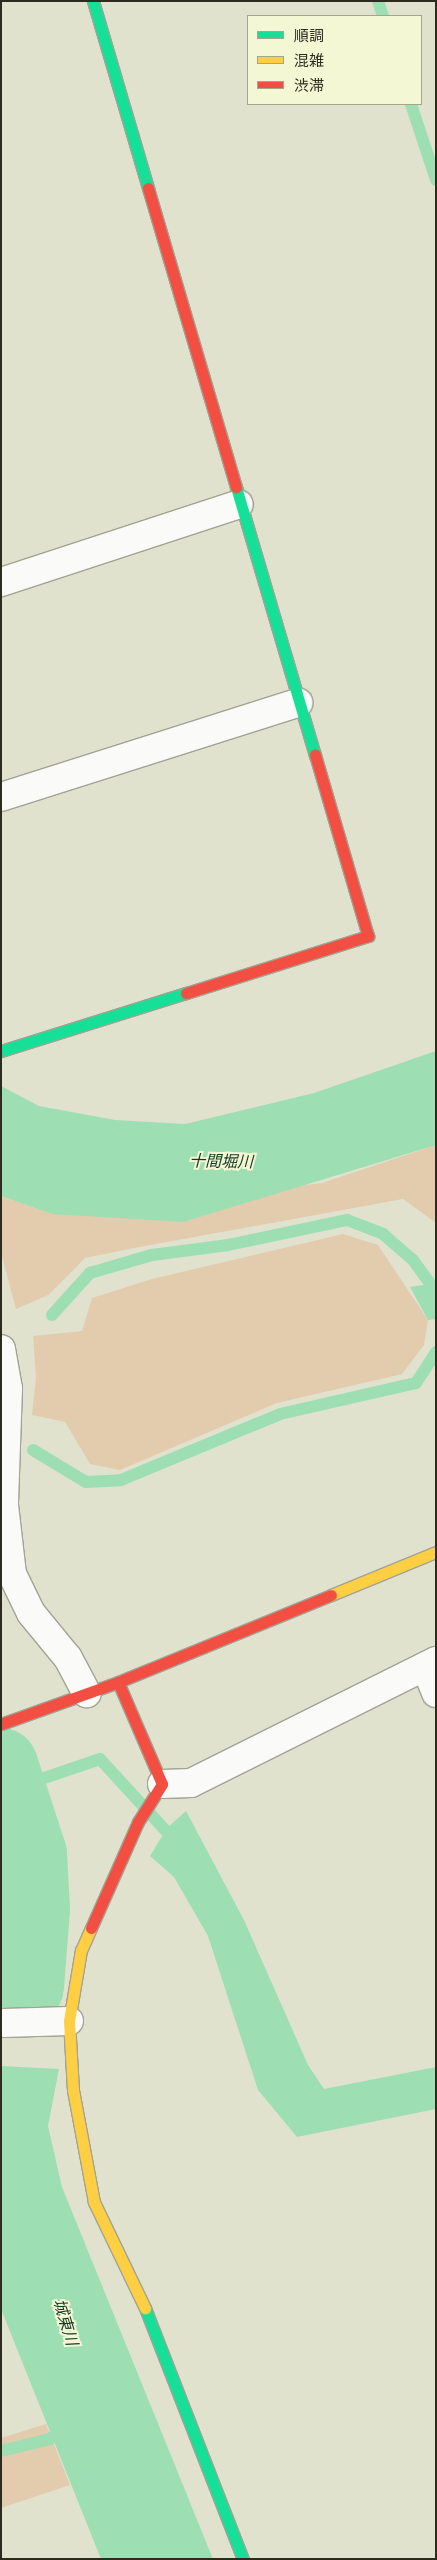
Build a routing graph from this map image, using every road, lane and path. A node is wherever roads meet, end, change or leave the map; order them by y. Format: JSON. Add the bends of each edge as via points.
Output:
{"nodes":[{"id":1,"x":93,"y":1,"type":"edge"},
{"id":2,"x":239,"y":504,"type":"junction"},
{"id":3,"x":1,"y":582,"type":"edge"},
{"id":4,"x":298,"y":703,"type":"junction"},
{"id":5,"x":1,"y":797,"type":"edge"},
{"id":6,"x":1,"y":1051,"type":"edge"},
{"id":7,"x":1,"y":1349,"type":"edge"},
{"id":8,"x":436,"y":1552,"type":"edge"},
{"id":9,"x":431,"y":1665,"type":"edge"},
{"id":10,"x":118,"y":1682,"type":"junction"},
{"id":11,"x":87,"y":1693,"type":"junction"},
{"id":12,"x":436,"y":1693,"type":"edge"},
{"id":13,"x":1,"y":1724,"type":"edge"},
{"id":14,"x":158,"y":1789,"type":"junction"},
{"id":15,"x":2,"y":2020,"type":"edge"},
{"id":16,"x":69,"y":2022,"type":"junction"},
{"id":17,"x":243,"y":2559,"type":"edge"}],
"edges":[{"from":1,"to":2,"type":"street"},
{"from":2,"to":3,"type":"street"},
{"from":2,"to":4,"type":"street"},
{"from":4,"to":5,"type":"street"},
{"from":4,"to":6,"type":"street","via":[[368,936]]},
{"from":7,"to":11,"type":"street","via":[[8,1388],[4,1505],[12,1574],[31,1613],[68,1658]]},
{"from":8,"to":10,"type":"street"},
{"from":9,"to":12,"type":"street"},
{"from":9,"to":14,"type":"street","via":[[191,1783]]},
{"from":10,"to":11,"type":"street"},
{"from":10,"to":14,"type":"street"},
{"from":11,"to":13,"type":"street"},
{"from":14,"to":16,"type":"street","via":[[138,1822],[81,1950]]},
{"from":15,"to":16,"type":"street"},
{"from":16,"to":17,"type":"street","via":[[73,2090],[94,2202],[124,2257],[186,2407]]}]}
